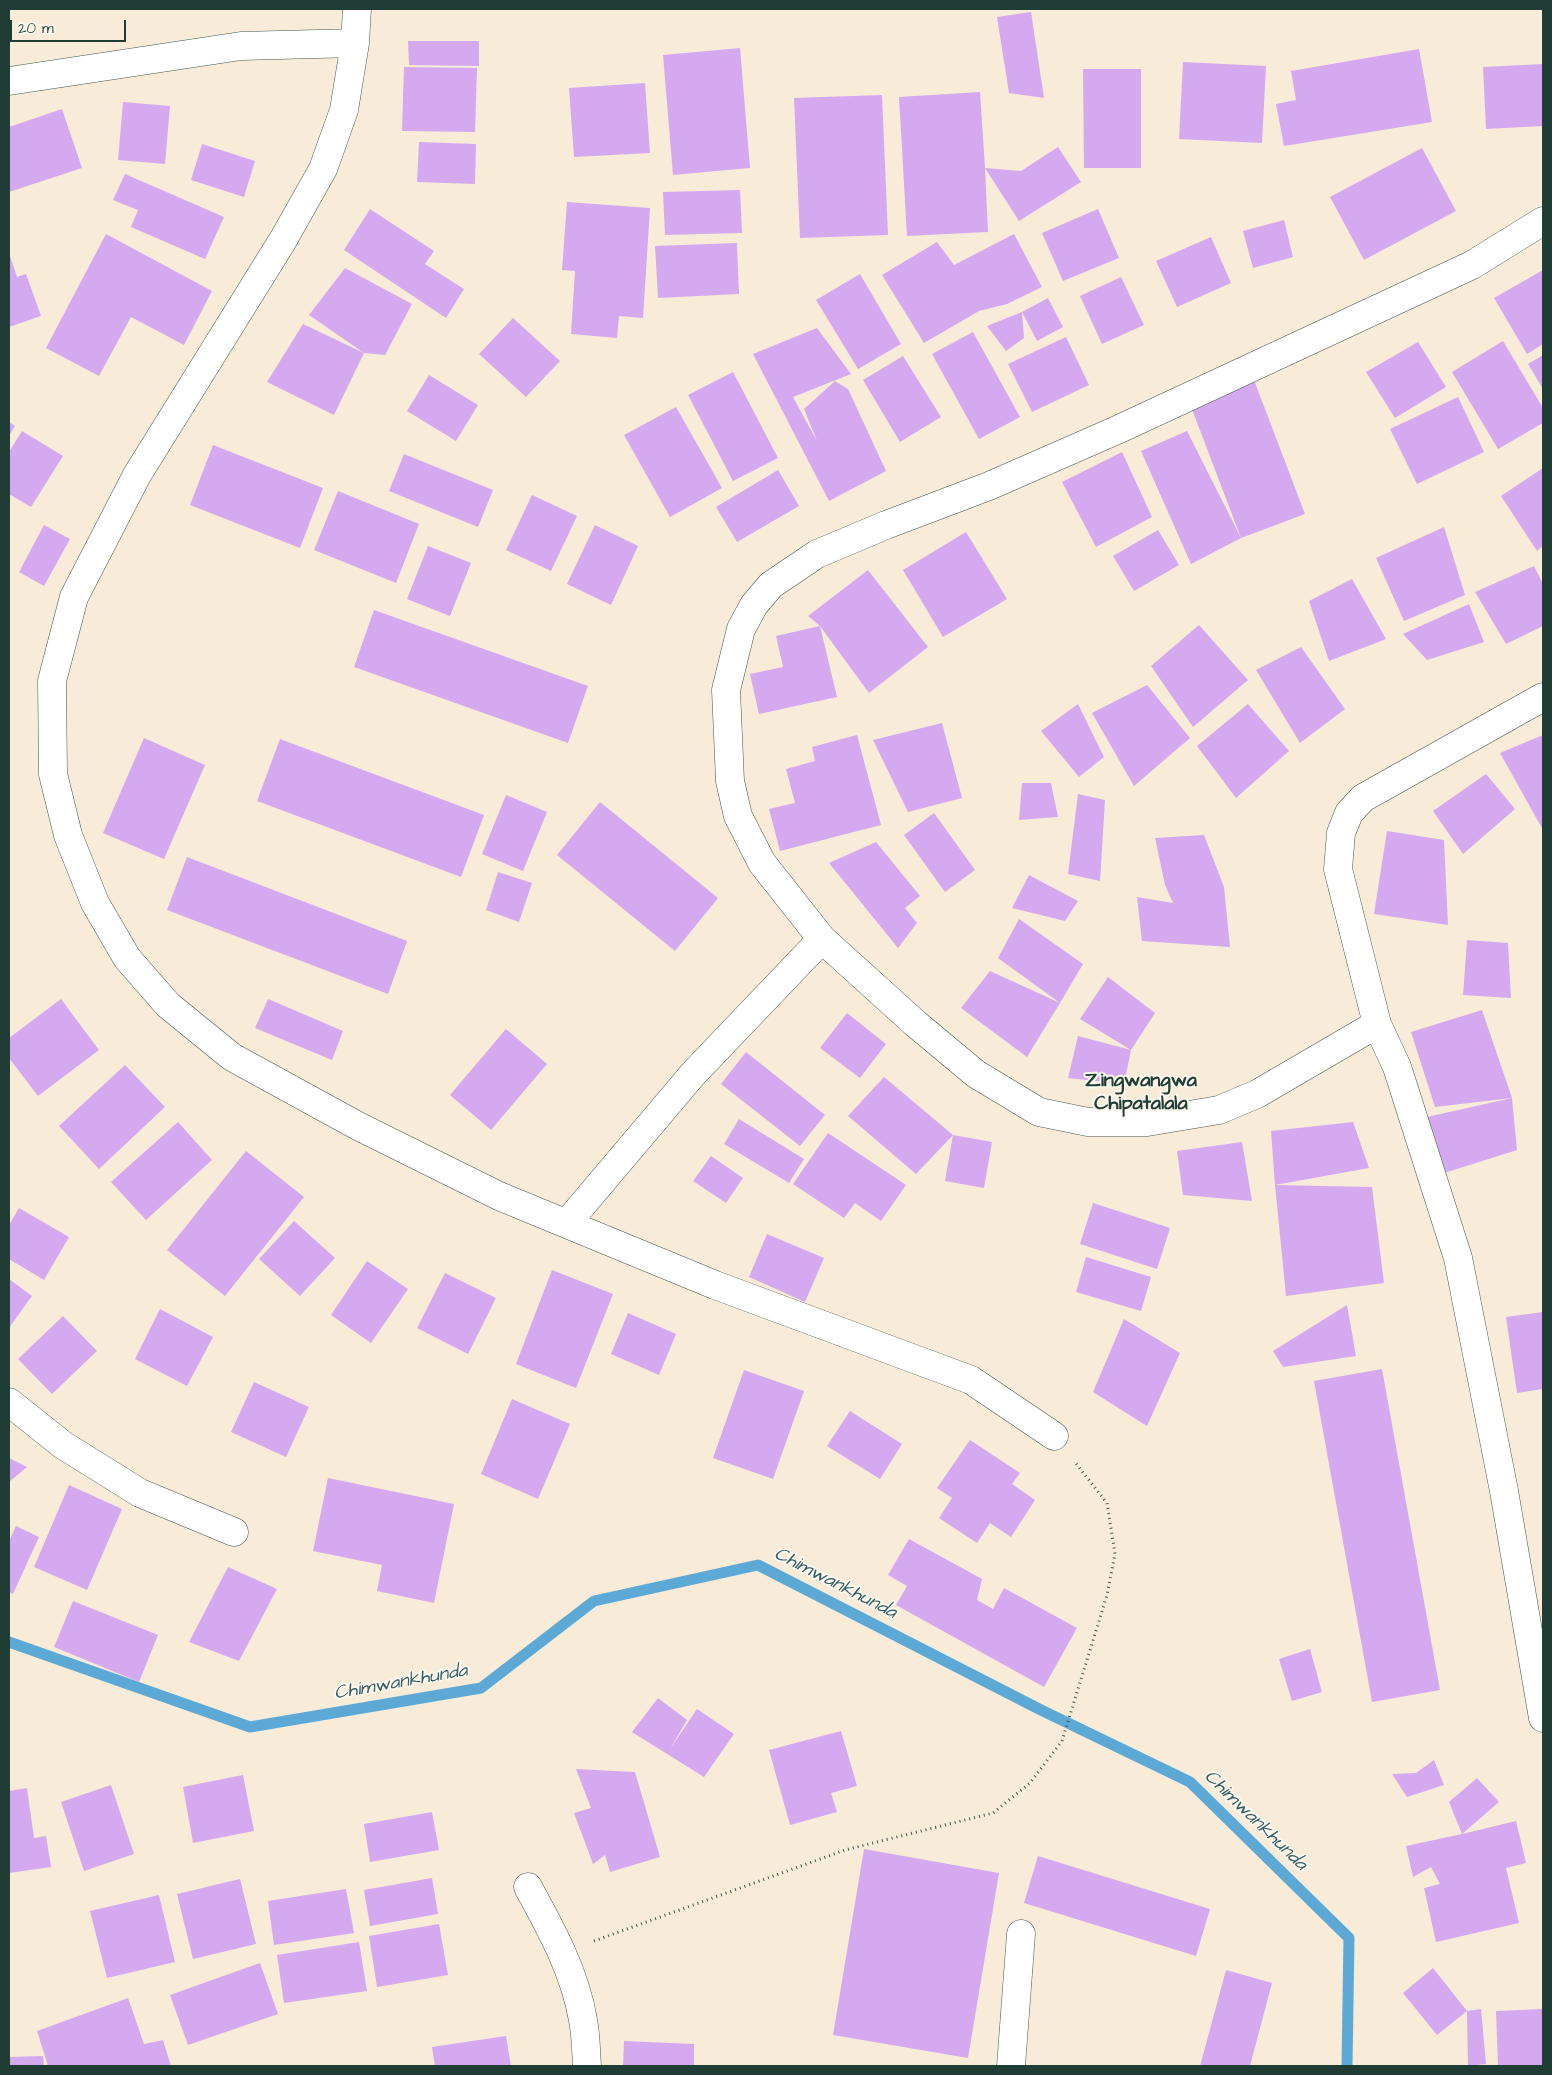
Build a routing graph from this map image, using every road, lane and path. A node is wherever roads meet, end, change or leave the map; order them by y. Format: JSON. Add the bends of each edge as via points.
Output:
{"nodes":[{"id":1,"x":357,"y":9,"type":"edge"},
{"id":2,"x":354,"y":43,"type":"junction"},
{"id":3,"x":9,"y":81,"type":"edge"},
{"id":4,"x":1543,"y":221,"type":"edge"},
{"id":5,"x":1543,"y":697,"type":"edge"},
{"id":6,"x":822,"y":939,"type":"junction"},
{"id":7,"x":1378,"y":1024,"type":"junction"},
{"id":8,"x":567,"y":1223,"type":"junction"},
{"id":9,"x":9,"y":1402,"type":"edge"},
{"id":10,"x":1054,"y":1436,"type":"joint"},
{"id":11,"x":234,"y":1532,"type":"dead end"},
{"id":12,"x":1543,"y":1718,"type":"edge"},
{"id":13,"x":528,"y":1886,"type":"dead end"},
{"id":14,"x":1021,"y":1934,"type":"dead end"},
{"id":15,"x":563,"y":1952,"type":"junction"},
{"id":16,"x":587,"y":2066,"type":"edge"},
{"id":17,"x":1011,"y":2066,"type":"edge"}],
"edges":[{"from":1,"to":2,"type":"street"},
{"from":2,"to":3,"type":"street","via":[[241,46]]},
{"from":2,"to":8,"type":"street","via":[[344,110],[323,168],[283,240],[137,475],[74,598],[52,681],[53,774],[68,835],[95,903],[127,958],[168,1005],[232,1057],[350,1122],[499,1196]]},
{"from":4,"to":6,"type":"street","via":[[1472,265],[1126,426],[817,554],[771,585],[754,605],[741,629],[726,690],[730,781],[738,816],[762,863]]},
{"from":5,"to":7,"type":"street","via":[[1363,798],[1349,813],[1341,833],[1338,869]]},
{"from":6,"to":7,"type":"street","via":[[976,1074],[1039,1112],[1088,1122],[1147,1122],[1219,1110],[1257,1094]]},
{"from":6,"to":8,"type":"street","via":[[693,1074]]},
{"from":7,"to":12,"type":"street","via":[[1397,1066],[1458,1258],[1504,1491]]},
{"from":8,"to":10,"type":"street","via":[[715,1285],[971,1380]]},
{"from":9,"to":11,"type":"street","via":[[63,1445],[140,1493]]},
{"from":10,"to":15,"type":"path","via":[[1106,1503],[1115,1554],[1107,1595],[1062,1740],[1030,1783],[993,1813],[845,1850]]},
{"from":13,"to":15,"type":"street"},
{"from":14,"to":17,"type":"street"},
{"from":15,"to":16,"type":"street","via":[[583,2020]]}]}
